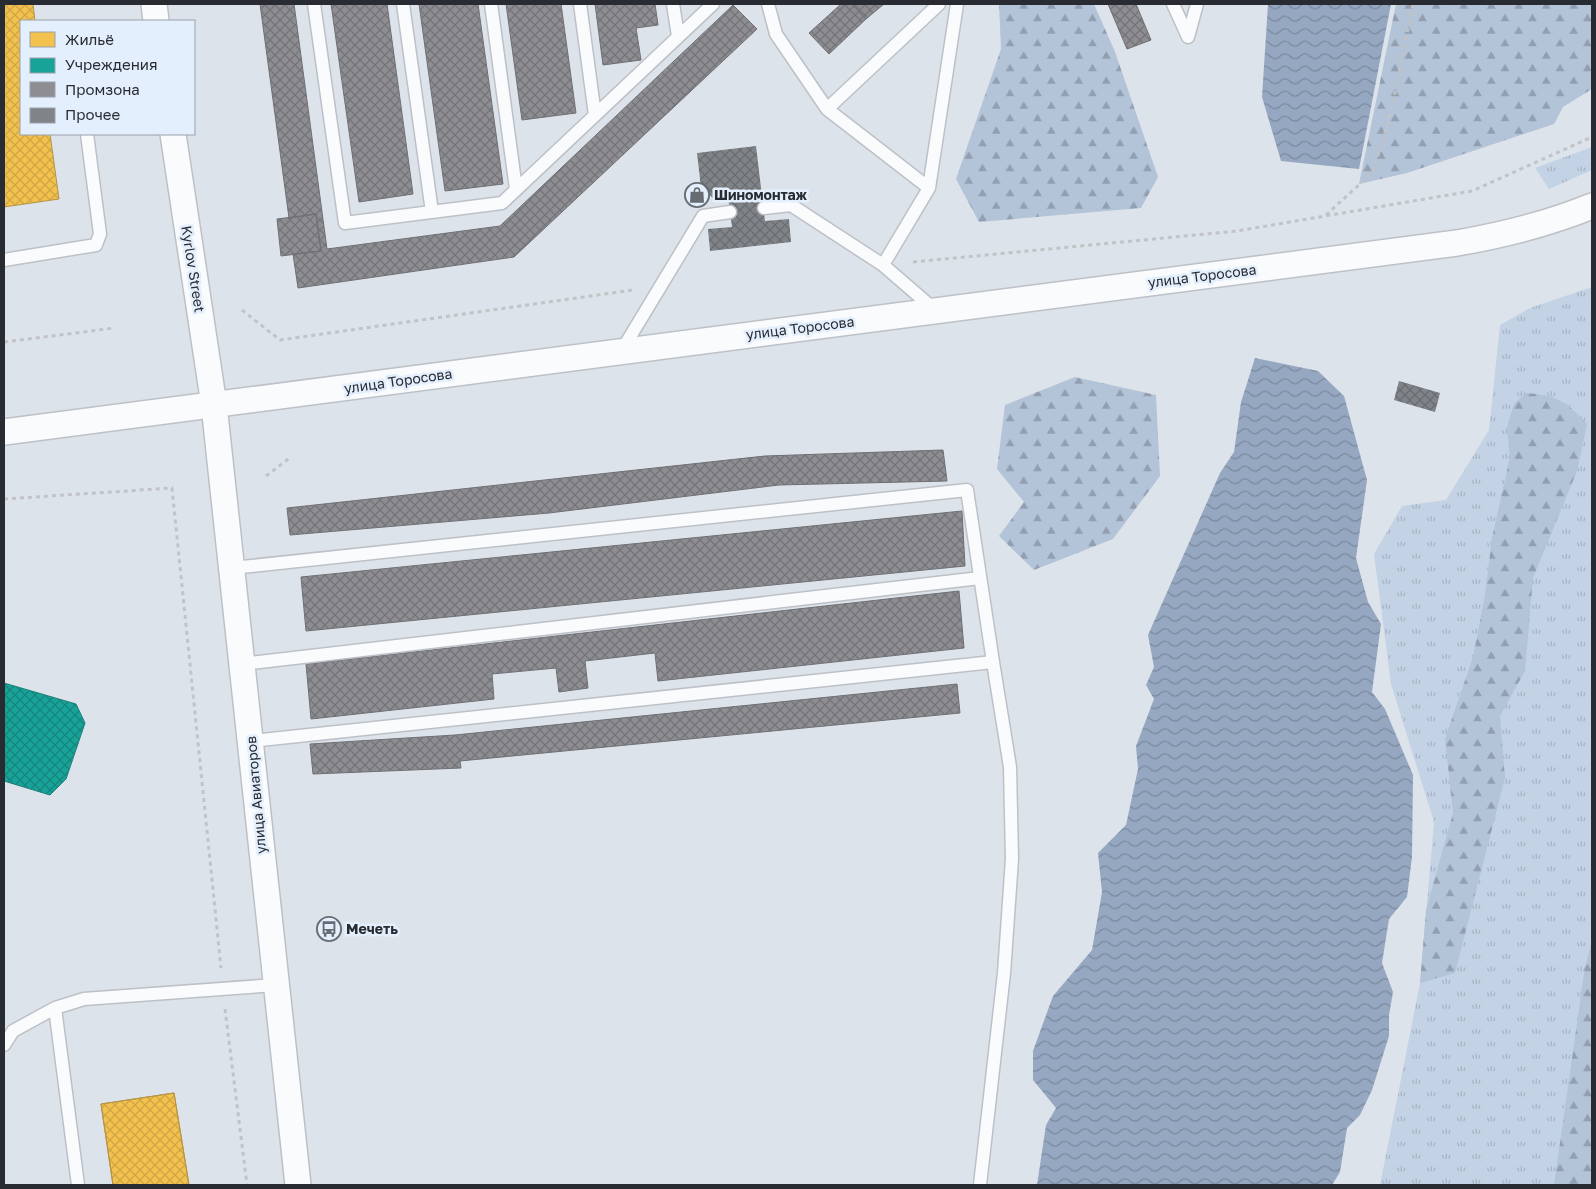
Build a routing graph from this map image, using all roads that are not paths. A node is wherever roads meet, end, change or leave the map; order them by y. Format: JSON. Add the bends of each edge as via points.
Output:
{"nodes":[{"id":1,"x":154,"y":4,"type":"edge"},
{"id":2,"x":314,"y":4,"type":"edge"},
{"id":3,"x":403,"y":4,"type":"edge"},
{"id":4,"x":492,"y":4,"type":"edge"},
{"id":5,"x":580,"y":4,"type":"edge"},
{"id":6,"x":673,"y":4,"type":"edge"},
{"id":7,"x":713,"y":4,"type":"edge"},
{"id":8,"x":768,"y":4,"type":"edge"},
{"id":9,"x":939,"y":4,"type":"edge"},
{"id":10,"x":957,"y":4,"type":"edge"},
{"id":11,"x":1173,"y":4,"type":"edge"},
{"id":12,"x":1197,"y":4,"type":"edge"},
{"id":13,"x":156,"y":20,"type":"edge"},
{"id":14,"x":678,"y":36,"type":"junction"},
{"id":15,"x":827,"y":109,"type":"junction"},
{"id":16,"x":595,"y":115,"type":"junction"},
{"id":17,"x":87,"y":135,"type":"edge"},
{"id":18,"x":173,"y":135,"type":"edge"},
{"id":19,"x":929,"y":188,"type":"junction"},
{"id":20,"x":516,"y":190,"type":"junction"},
{"id":21,"x":1592,"y":206,"type":"edge"},
{"id":22,"x":764,"y":208,"type":"dead end"},
{"id":23,"x":432,"y":212,"type":"junction"},
{"id":24,"x":730,"y":212,"type":"dead end"},
{"id":25,"x":4,"y":260,"type":"edge"},
{"id":26,"x":883,"y":265,"type":"junction"},
{"id":27,"x":935,"y":310,"type":"junction"},
{"id":28,"x":622,"y":350,"type":"junction"},
{"id":29,"x":214,"y":405,"type":"junction"},
{"id":30,"x":4,"y":432,"type":"edge"},
{"id":31,"x":232,"y":568,"type":"junction"},
{"id":32,"x":980,"y":578,"type":"junction"},
{"id":33,"x":993,"y":662,"type":"junction"},
{"id":34,"x":242,"y":664,"type":"junction"},
{"id":35,"x":252,"y":741,"type":"junction"},
{"id":36,"x":275,"y":985,"type":"junction"},
{"id":37,"x":54,"y":1008,"type":"junction"},
{"id":38,"x":4,"y":1046,"type":"edge"},
{"id":39,"x":78,"y":1185,"type":"edge"},
{"id":40,"x":298,"y":1185,"type":"edge"},
{"id":41,"x":980,"y":1185,"type":"edge"}],
"edges":[{"from":1,"to":13,"type":"street"},
{"from":2,"to":23,"type":"lane","via":[[345,223]]},
{"from":3,"to":23,"type":"lane"},
{"from":4,"to":20,"type":"lane"},
{"from":5,"to":16,"type":"lane"},
{"from":6,"to":14,"type":"lane"},
{"from":7,"to":14,"type":"lane"},
{"from":8,"to":15,"type":"lane","via":[[776,34]]},
{"from":9,"to":15,"type":"lane"},
{"from":10,"to":19,"type":"lane"},
{"from":11,"to":12,"type":"lane","via":[[1188,37]]},
{"from":14,"to":16,"type":"lane"},
{"from":15,"to":19,"type":"lane"},
{"from":16,"to":20,"type":"lane"},
{"from":17,"to":25,"type":"lane","via":[[100,234],[96,245]]},
{"from":18,"to":29,"type":"street","name":"Kyrlov Street"},
{"from":19,"to":26,"type":"lane"},
{"from":20,"to":23,"type":"lane","via":[[502,203]]},
{"from":21,"to":27,"type":"street","name":"улица Торосова","via":[[1504,235],[1456,243]]},
{"from":22,"to":26,"type":"lane","via":[[791,205]]},
{"from":24,"to":28,"type":"lane","via":[[704,216]]},
{"from":26,"to":27,"type":"lane"},
{"from":27,"to":28,"type":"street","name":"улица Торосова"},
{"from":28,"to":29,"type":"street","name":"улица Торосова"},
{"from":29,"to":30,"type":"street","name":"улица Торосова"},
{"from":29,"to":31,"type":"street","name":"улица Авиаторов"},
{"from":31,"to":32,"type":"lane","via":[[967,490]]},
{"from":31,"to":34,"type":"street","name":"улица Авиаторов"},
{"from":32,"to":33,"type":"lane"},
{"from":32,"to":34,"type":"lane"},
{"from":33,"to":35,"type":"lane"},
{"from":33,"to":41,"type":"lane","via":[[1010,767],[1012,859],[1004,973]]},
{"from":34,"to":35,"type":"street","name":"улица Авиаторов"},
{"from":35,"to":36,"type":"street","name":"улица Авиаторов"},
{"from":36,"to":37,"type":"lane","via":[[84,999]]},
{"from":36,"to":40,"type":"street","name":"улица Авиаторов"},
{"from":37,"to":38,"type":"lane","via":[[13,1031]]},
{"from":37,"to":39,"type":"lane"}]}
